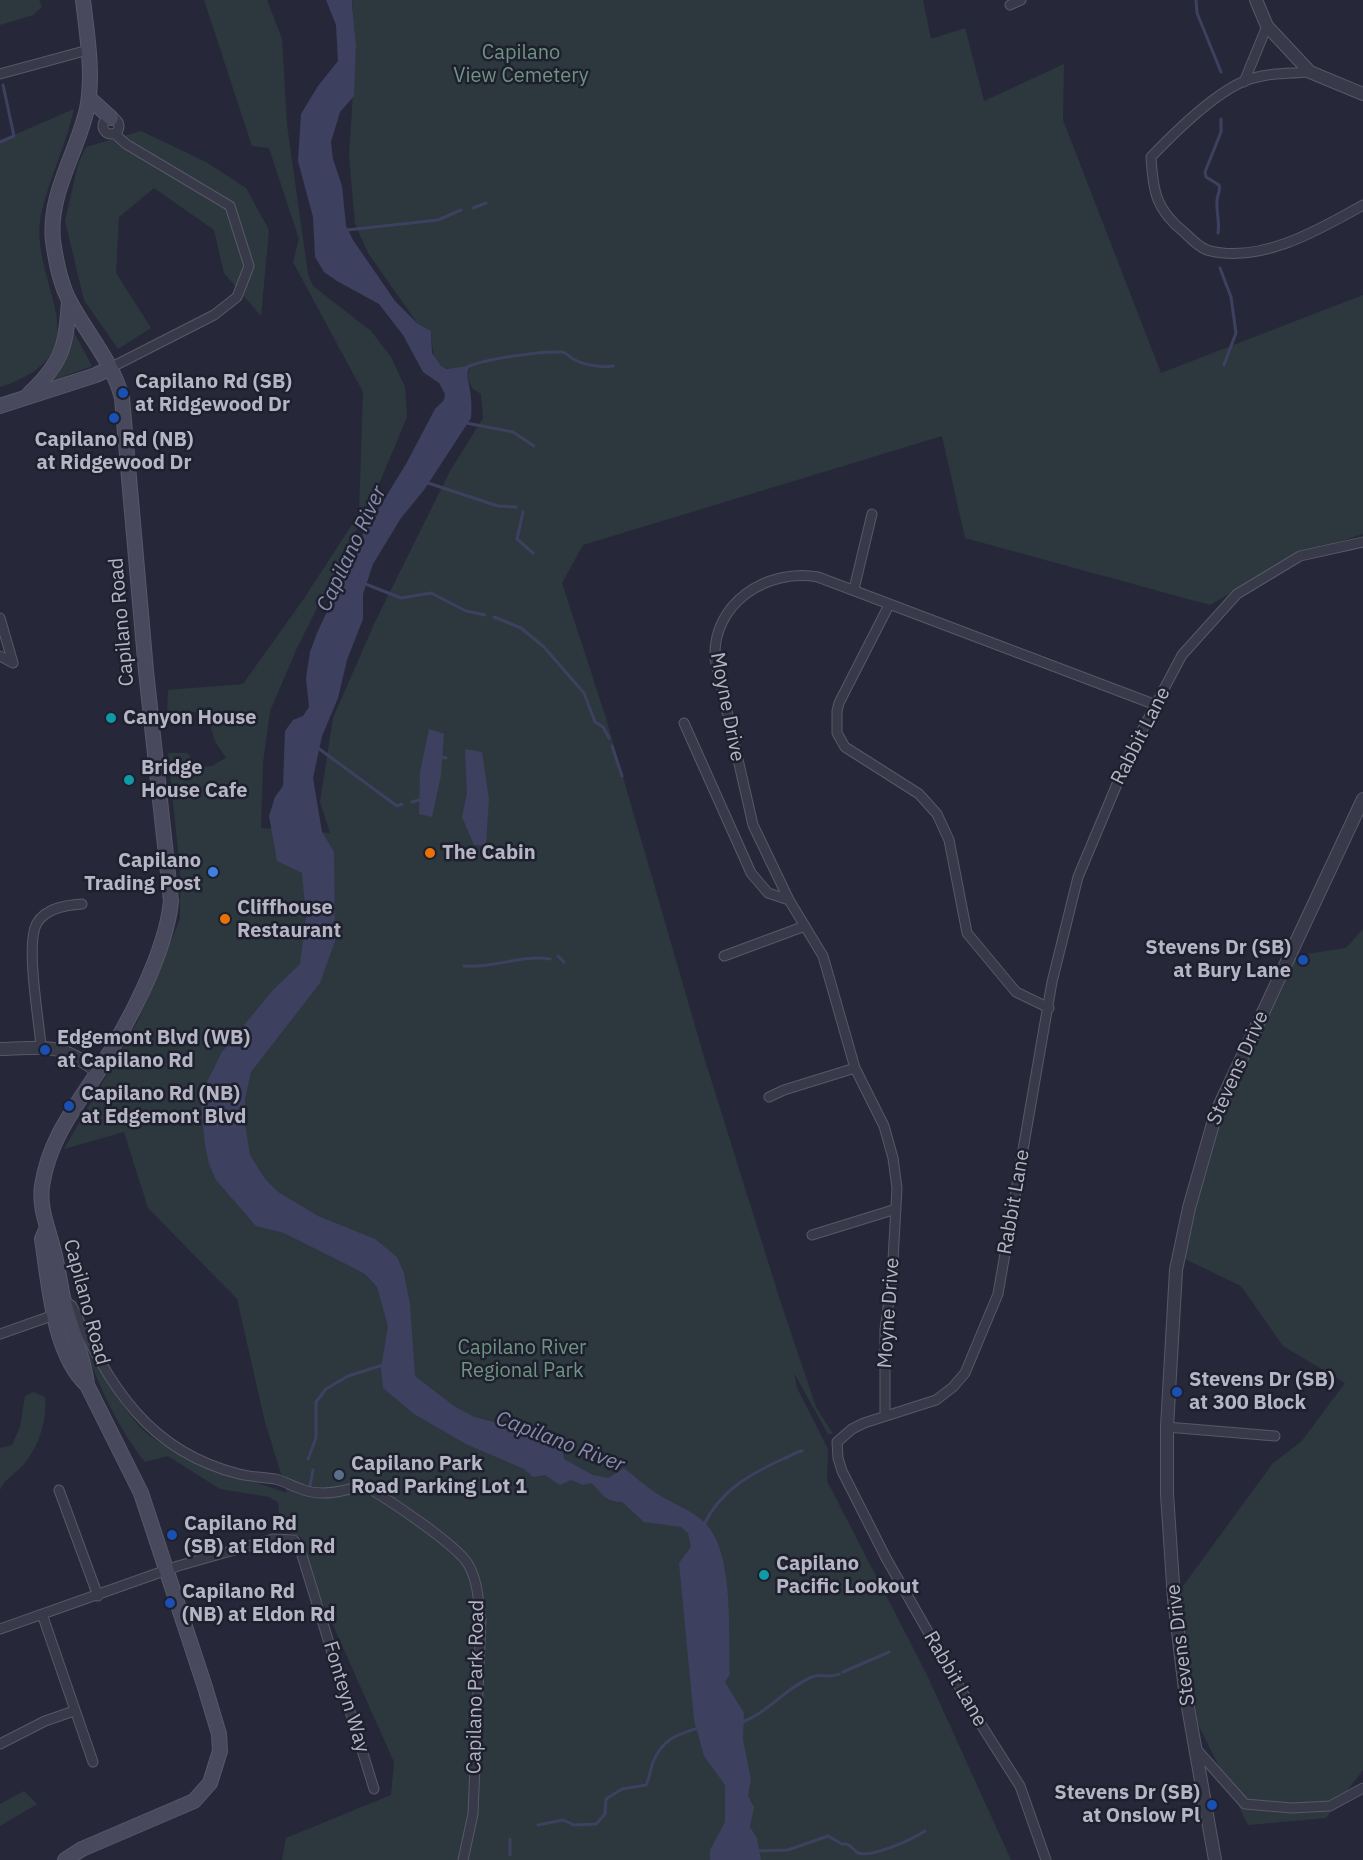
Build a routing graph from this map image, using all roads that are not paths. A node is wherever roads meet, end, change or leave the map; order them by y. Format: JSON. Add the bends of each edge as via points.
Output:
{"nodes":[{"id":1,"x":84,"y":0,"type":"edge"},
{"id":2,"x":1021,"y":0,"type":"edge"},
{"id":3,"x":1256,"y":0,"type":"edge"},
{"id":4,"x":1010,"y":5,"type":"dead end"},
{"id":5,"x":1267,"y":26,"type":"junction"},
{"id":6,"x":88,"y":50,"type":"junction"},
{"id":7,"x":1310,"y":72,"type":"junction"},
{"id":8,"x":0,"y":74,"type":"edge"},
{"id":9,"x":1244,"y":82,"type":"junction"},
{"id":10,"x":1363,"y":94,"type":"edge"},
{"id":11,"x":89,"y":98,"type":"junction"},
{"id":12,"x":111,"y":118,"type":"joint"},
{"id":13,"x":1363,"y":205,"type":"edge"},
{"id":14,"x":69,"y":301,"type":"junction"},
{"id":15,"x":110,"y":368,"type":"junction"},
{"id":16,"x":24,"y":398,"type":"junction"},
{"id":17,"x":0,"y":406,"type":"edge"},
{"id":18,"x":872,"y":514,"type":"dead end"},
{"id":19,"x":1363,"y":542,"type":"edge"},
{"id":20,"x":854,"y":589,"type":"junction"},
{"id":21,"x":889,"y":605,"type":"junction"},
{"id":22,"x":0,"y":618,"type":"edge"},
{"id":23,"x":0,"y":656,"type":"edge"},
{"id":24,"x":1156,"y":705,"type":"junction"},
{"id":25,"x":684,"y":723,"type":"dead end"},
{"id":26,"x":1363,"y":799,"type":"edge"},
{"id":27,"x":789,"y":900,"type":"junction"},
{"id":28,"x":82,"y":903,"type":"dead end"},
{"id":29,"x":805,"y":926,"type":"junction"},
{"id":30,"x":724,"y":956,"type":"dead end"},
{"id":31,"x":1049,"y":1008,"type":"junction"},
{"id":32,"x":41,"y":1046,"type":"junction"},
{"id":33,"x":0,"y":1049,"type":"edge"},
{"id":34,"x":855,"y":1068,"type":"junction"},
{"id":35,"x":98,"y":1072,"type":"junction"},
{"id":36,"x":769,"y":1097,"type":"dead end"},
{"id":37,"x":896,"y":1209,"type":"junction"},
{"id":38,"x":46,"y":1230,"type":"junction"},
{"id":39,"x":812,"y":1235,"type":"dead end"},
{"id":40,"x":44,"y":1255,"type":"junction"},
{"id":41,"x":63,"y":1300,"type":"junction"},
{"id":42,"x":54,"y":1316,"type":"junction"},
{"id":43,"x":0,"y":1334,"type":"edge"},
{"id":44,"x":78,"y":1351,"type":"junction"},
{"id":45,"x":87,"y":1385,"type":"junction"},
{"id":46,"x":885,"y":1416,"type":"junction"},
{"id":47,"x":1167,"y":1427,"type":"junction"},
{"id":48,"x":1275,"y":1436,"type":"dead end"},
{"id":49,"x":59,"y":1490,"type":"dead end"},
{"id":50,"x":168,"y":1570,"type":"junction"},
{"id":51,"x":98,"y":1596,"type":"junction"},
{"id":52,"x":42,"y":1614,"type":"junction"},
{"id":53,"x":0,"y":1629,"type":"edge"},
{"id":54,"x":74,"y":1711,"type":"junction"},
{"id":55,"x":0,"y":1744,"type":"edge"},
{"id":56,"x":1195,"y":1747,"type":"junction"},
{"id":57,"x":93,"y":1762,"type":"dead end"},
{"id":58,"x":1363,"y":1788,"type":"edge"},
{"id":59,"x":374,"y":1789,"type":"dead end"},
{"id":60,"x":64,"y":1860,"type":"edge"},
{"id":61,"x":463,"y":1860,"type":"edge"},
{"id":62,"x":1046,"y":1860,"type":"edge"},
{"id":63,"x":1215,"y":1860,"type":"edge"}],
"edges":[{"from":1,"to":6,"type":"main road","name":"Capilano Road"},
{"from":2,"to":4,"type":"street"},
{"from":3,"to":5,"type":"street"},
{"from":5,"to":7,"type":"street"},
{"from":5,"to":9,"type":"street"},
{"from":6,"to":8,"type":"street"},
{"from":6,"to":11,"type":"main road","name":"Capilano Road"},
{"from":7,"to":9,"type":"street","via":[[1279,73]]},
{"from":7,"to":10,"type":"street"},
{"from":9,"to":13,"type":"street","via":[[1175,131],[1151,157],[1153,191],[1173,224],[1205,249],[1234,254],[1285,244],[1316,232]]},
{"from":11,"to":12,"type":"main road"},
{"from":11,"to":14,"type":"main road","name":"Capilano Road","via":[[55,202],[53,221],[59,273]]},
{"from":12,"to":15,"type":"street","via":[[119,124],[115,134],[126,144],[230,206],[249,266],[237,297],[214,315]]},
{"from":14,"to":15,"type":"main road","name":"Capilano Road"},
{"from":14,"to":16,"type":"main road","via":[[63,353]]},
{"from":15,"to":16,"type":"main road"},
{"from":15,"to":35,"type":"main road","name":"Capilano Road","via":[[123,405],[171,901],[154,962],[123,1030]]},
{"from":16,"to":17,"type":"main road"},
{"from":18,"to":20,"type":"street"},
{"from":19,"to":24,"type":"street","name":"Rabbit Lane","via":[[1300,556],[1237,594],[1182,655]]},
{"from":20,"to":21,"type":"street","name":"Moyne Drive"},
{"from":20,"to":27,"type":"street","name":"Moyne Drive","via":[[806,575],[774,578],[739,599],[716,636],[715,659],[753,825]]},
{"from":21,"to":24,"type":"street","name":"Moyne Drive"},
{"from":21,"to":31,"type":"street","via":[[840,703],[837,733],[845,747],[919,794],[937,814],[949,840],[967,933],[1016,992]]},
{"from":22,"to":23,"type":"street","via":[[13,663]]},
{"from":24,"to":31,"type":"street","name":"Rabbit Lane","via":[[1130,753],[1078,877]]},
{"from":25,"to":27,"type":"street","name":"Moyne Drive","via":[[751,873],[768,893]]},
{"from":26,"to":47,"type":"street","name":"Stevens Drive","via":[[1216,1113],[1176,1270]]},
{"from":27,"to":29,"type":"street","name":"Moyne Drive"},
{"from":28,"to":32,"type":"street","via":[[52,910],[37,922],[31,939]]},
{"from":29,"to":30,"type":"street"},
{"from":29,"to":34,"type":"street","name":"Moyne Drive","via":[[823,956]]},
{"from":31,"to":46,"type":"street","name":"Rabbit Lane","via":[[998,1294],[965,1372],[953,1387],[936,1400]]},
{"from":32,"to":33,"type":"street"},
{"from":32,"to":35,"type":"street","via":[[72,1054]]},
{"from":34,"to":36,"type":"street"},
{"from":34,"to":37,"type":"street","name":"Moyne Drive","via":[[890,1145]]},
{"from":35,"to":38,"type":"main road","name":"Capilano Road","via":[[60,1129],[50,1153],[42,1187]]},
{"from":37,"to":39,"type":"street"},
{"from":37,"to":46,"type":"street","name":"Moyne Drive","via":[[885,1330]]},
{"from":38,"to":40,"type":"main road","name":"Capilano Road","via":[[42,1239]]},
{"from":38,"to":41,"type":"main road","name":"Capilano Road","via":[[53,1245]]},
{"from":40,"to":41,"type":"main road"},
{"from":40,"to":42,"type":"main road","name":"Capilano Road"},
{"from":41,"to":42,"type":"street"},
{"from":41,"to":44,"type":"main road","name":"Capilano Road"},
{"from":41,"to":61,"type":"street","name":"Capilano Park Road","via":[[72,1306],[108,1373],[136,1414],[175,1449],[239,1474],[279,1480],[315,1493],[363,1485],[401,1508],[465,1560],[478,1589],[480,1619],[473,1814]]},
{"from":42,"to":43,"type":"street"},
{"from":42,"to":44,"type":"main road"},
{"from":42,"to":45,"type":"main road","name":"Capilano Road","via":[[77,1376]]},
{"from":44,"to":45,"type":"main road","name":"Capilano Road"},
{"from":45,"to":50,"type":"main road","name":"Capilano Road","via":[[130,1466]]},
{"from":46,"to":62,"type":"street","name":"Rabbit Lane","via":[[844,1435],[836,1447],[840,1464],[886,1558],[1020,1786]]},
{"from":47,"to":48,"type":"street"},
{"from":47,"to":56,"type":"street","name":"Stevens Drive","via":[[1174,1599]]},
{"from":49,"to":51,"type":"street"},
{"from":50,"to":51,"type":"street"},
{"from":50,"to":59,"type":"street","name":"Fonteyn Way","via":[[273,1539],[291,1539],[301,1552]]},
{"from":50,"to":60,"type":"main road","name":"Capilano Road","via":[[219,1734],[216,1772],[203,1793],[181,1809]]},
{"from":51,"to":52,"type":"street"},
{"from":52,"to":53,"type":"street"},
{"from":52,"to":54,"type":"street"},
{"from":54,"to":55,"type":"street"},
{"from":54,"to":57,"type":"street"},
{"from":56,"to":58,"type":"street","via":[[1245,1804],[1330,1806]]},
{"from":56,"to":63,"type":"street","name":"Stevens Drive"}]}
